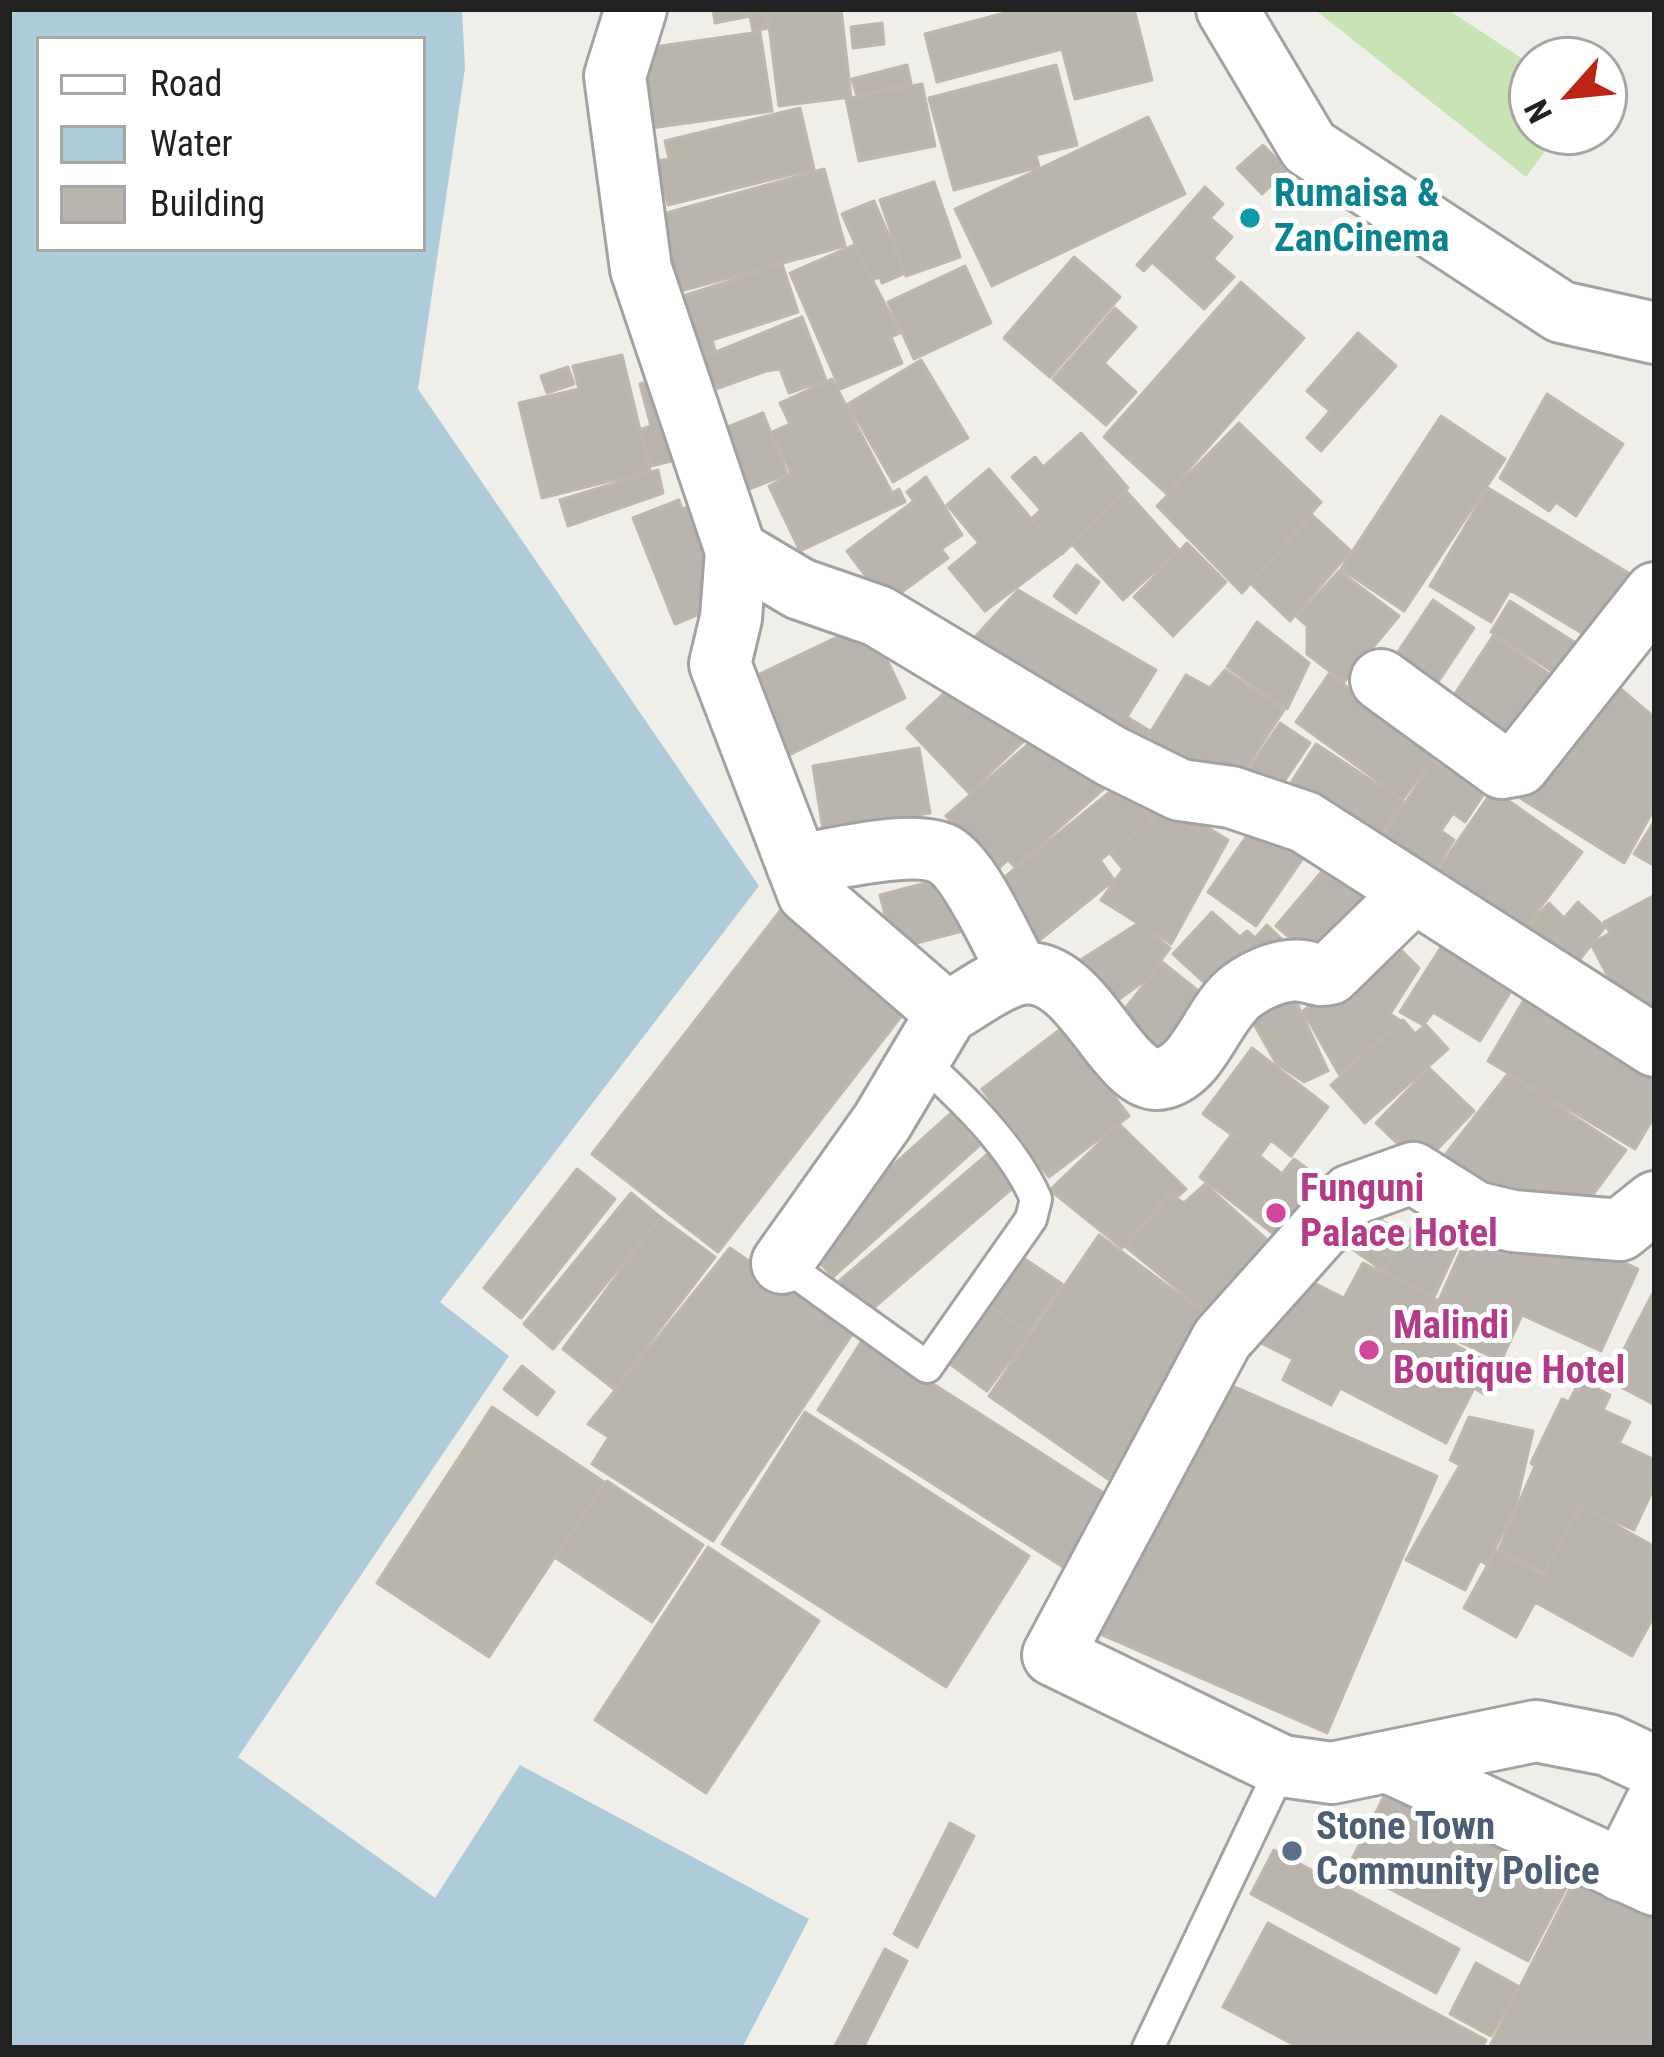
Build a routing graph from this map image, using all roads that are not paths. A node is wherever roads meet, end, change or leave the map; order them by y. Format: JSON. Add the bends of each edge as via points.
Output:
{"nodes":[{"id":1,"x":637,"y":9,"type":"edge"},
{"id":2,"x":1227,"y":9,"type":"edge"},
{"id":3,"x":1655,"y":333,"type":"edge"},
{"id":4,"x":736,"y":551,"type":"junction"},
{"id":5,"x":1655,"y":593,"type":"edge"},
{"id":6,"x":1381,"y":680,"type":"dead end"},
{"id":7,"x":797,"y":865,"type":"junction"},
{"id":8,"x":1414,"y":892,"type":"junction"},
{"id":9,"x":1020,"y":974,"type":"junction"},
{"id":10,"x":932,"y":1035,"type":"junction"},
{"id":11,"x":1655,"y":1046,"type":"edge"},
{"id":12,"x":1655,"y":1202,"type":"edge"},
{"id":13,"x":782,"y":1263,"type":"joint"},
{"id":14,"x":1390,"y":1763,"type":"junction"},
{"id":15,"x":1282,"y":1766,"type":"junction"},
{"id":16,"x":1655,"y":1767,"type":"edge"},
{"id":17,"x":1655,"y":1805,"type":"edge"},
{"id":18,"x":1639,"y":1878,"type":"edge"},
{"id":19,"x":1148,"y":2048,"type":"edge"}],
"edges":[{"from":1,"to":4,"type":"street","via":[[615,76],[641,269]]},
{"from":2,"to":3,"type":"street","via":[[1309,147],[1561,312]]},
{"from":4,"to":7,"type":"street","via":[[720,664]]},
{"from":4,"to":8,"type":"street","via":[[800,589],[878,616],[1112,756],[1180,790],[1305,822]]},
{"from":5,"to":6,"type":"street","via":[[1519,765],[1502,768]]},
{"from":7,"to":9,"type":"street","via":[[919,848],[943,854]]},
{"from":7,"to":10,"type":"street","via":[[808,892]]},
{"from":8,"to":9,"type":"street","via":[[1330,974],[1284,970],[1246,988],[1217,1012],[1192,1060],[1165,1078],[1134,1068],[1060,984]]},
{"from":8,"to":11,"type":"street"},
{"from":9,"to":10,"type":"street"},
{"from":10,"to":13,"type":"street","via":[[882,1122]]},
{"from":10,"to":13,"type":"lane","via":[[957,1093],[1036,1199],[1030,1220],[927,1367]]},
{"from":12,"to":15,"type":"street","via":[[1620,1229],[1513,1221],[1475,1212],[1413,1173],[1351,1195],[1222,1339],[1052,1654]]},
{"from":14,"to":15,"type":"street","via":[[1332,1773]]},
{"from":14,"to":16,"type":"street","via":[[1536,1731],[1608,1745]]},
{"from":14,"to":18,"type":"street"},
{"from":15,"to":19,"type":"lane"},
{"from":17,"to":18,"type":"street"}]}
